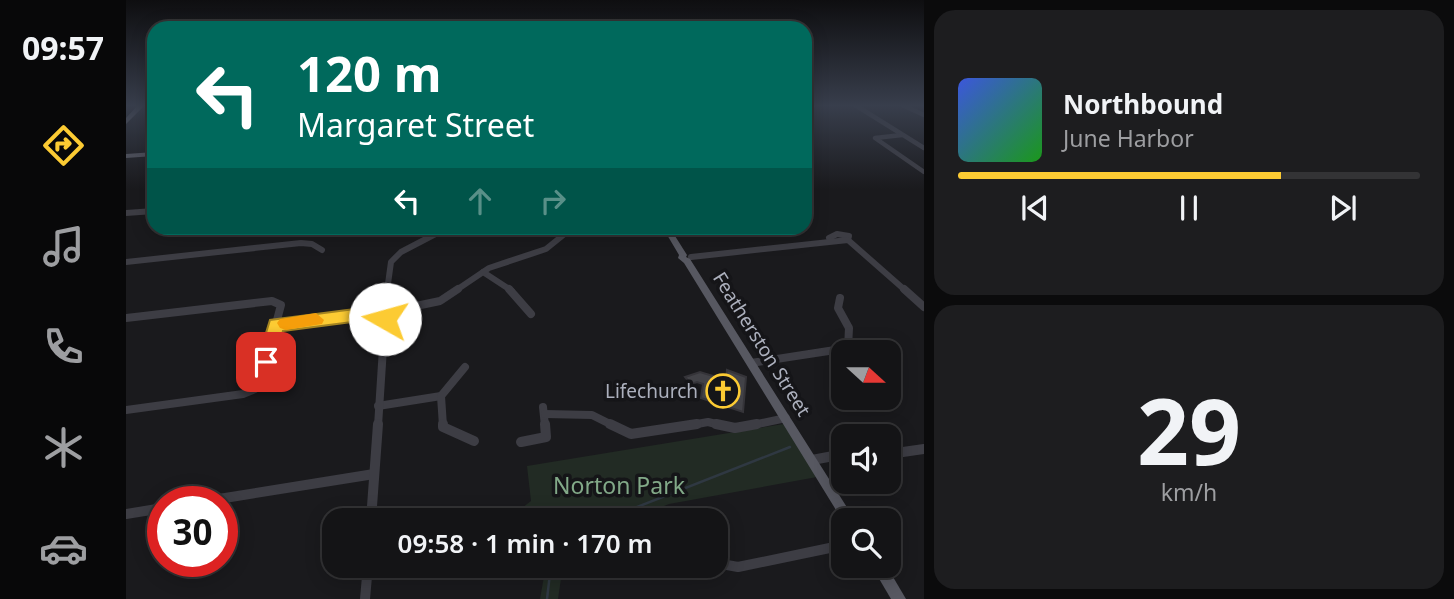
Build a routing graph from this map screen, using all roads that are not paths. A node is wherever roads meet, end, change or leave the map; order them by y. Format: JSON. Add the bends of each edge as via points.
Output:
{"nodes":[{"id":1,"x":899,"y":133,"type":"edge"},
{"id":2,"x":902,"y":135,"type":"junction"},
{"id":3,"x":924,"y":148,"type":"edge"},
{"id":4,"x":147,"y":155,"type":"edge"},
{"id":5,"x":129,"y":156,"type":"edge"},
{"id":6,"x":126,"y":163,"type":"edge"},
{"id":7,"x":924,"y":172,"type":"edge"},
{"id":8,"x":147,"y":212,"type":"edge"},
{"id":9,"x":126,"y":213,"type":"edge"},
{"id":10,"x":434,"y":235,"type":"edge"},
{"id":11,"x":563,"y":235,"type":"edge"},
{"id":12,"x":671,"y":235,"type":"edge"},
{"id":13,"x":322,"y":250,"type":"dead end"},
{"id":14,"x":687,"y":258,"type":"junction"},
{"id":15,"x":126,"y":262,"type":"edge"},
{"id":16,"x":483,"y":271,"type":"junction"},
{"id":17,"x":840,"y":298,"type":"dead end"},
{"id":18,"x":924,"y":307,"type":"edge"},
{"id":19,"x":385,"y":312,"type":"junction"},
{"id":20,"x":531,"y":314,"type":"dead end"},
{"id":21,"x":126,"y":318,"type":"edge"},
{"id":22,"x":276,"y":325,"type":"junction"},
{"id":23,"x":751,"y":363,"type":"junction"},
{"id":24,"x":465,"y":367,"type":"dead end"},
{"id":25,"x":442,"y":396,"type":"junction"},
{"id":26,"x":378,"y":406,"type":"junction"},
{"id":27,"x":126,"y":410,"type":"edge"},
{"id":28,"x":786,"y":418,"type":"junction"},
{"id":29,"x":474,"y":441,"type":"dead end"},
{"id":30,"x":521,"y":442,"type":"dead end"},
{"id":31,"x":924,"y":449,"type":"edge"},
{"id":32,"x":901,"y":452,"type":"edge"},
{"id":33,"x":831,"y":456,"type":"edge"},
{"id":34,"x":812,"y":460,"type":"junction"},
{"id":35,"x":374,"y":474,"type":"junction"},
{"id":36,"x":238,"y":496,"type":"edge"},
{"id":37,"x":372,"y":508,"type":"edge"},
{"id":38,"x":842,"y":508,"type":"edge"},
{"id":39,"x":147,"y":511,"type":"edge"},
{"id":40,"x":126,"y":514,"type":"edge"},
{"id":41,"x":831,"y":548,"type":"edge"},
{"id":42,"x":728,"y":565,"type":"edge"},
{"id":43,"x":367,"y":578,"type":"edge"},
{"id":44,"x":886,"y":578,"type":"edge"},
{"id":45,"x":365,"y":599,"type":"edge"},
{"id":46,"x":899,"y":599,"type":"edge"}],
"edges":[{"from":1,"to":2,"type":"street"},
{"from":2,"to":3,"type":"street"},
{"from":2,"to":7,"type":"street","via":[[875,138]]},
{"from":4,"to":5,"type":"main road"},
{"from":5,"to":6,"type":"street"},
{"from":8,"to":9,"type":"street"},
{"from":10,"to":19,"type":"street","via":[[391,262]]},
{"from":11,"to":16,"type":"street","via":[[546,249]]},
{"from":12,"to":14,"type":"main road","name":"Featherston Street"},
{"from":13,"to":15,"type":"street","via":[[306,243]]},
{"from":14,"to":18,"type":"street","via":[[848,240]]},
{"from":14,"to":23,"type":"main road","name":"Featherston Street"},
{"from":16,"to":19,"type":"street","via":[[440,301]]},
{"from":16,"to":20,"type":"street","via":[[512,290]]},
{"from":17,"to":23,"type":"street","via":[[838,308],[849,328],[848,348]]},
{"from":19,"to":22,"type":"street"},
{"from":19,"to":26,"type":"street"},
{"from":21,"to":22,"type":"street","via":[[280,303]]},
{"from":22,"to":27,"type":"street","via":[[255,388],[243,394]]},
{"from":23,"to":28,"type":"main road","name":"Featherston Street"},
{"from":24,"to":25,"type":"street"},
{"from":25,"to":26,"type":"street"},
{"from":25,"to":29,"type":"street","via":[[443,427]]},
{"from":26,"to":35,"type":"street"},
{"from":28,"to":30,"type":"street","via":[[735,428],[708,422],[631,434],[592,415],[544,410],[546,437]]},
{"from":28,"to":34,"type":"main road","name":"Featherston Street"},
{"from":31,"to":32,"type":"street"},
{"from":33,"to":34,"type":"street"},
{"from":34,"to":38,"type":"main road","name":"Featherston Street"},
{"from":35,"to":36,"type":"street"},
{"from":35,"to":37,"type":"street"},
{"from":39,"to":40,"type":"street"},
{"from":41,"to":42,"type":"street"},
{"from":43,"to":45,"type":"street"},
{"from":44,"to":46,"type":"main road"}]}
